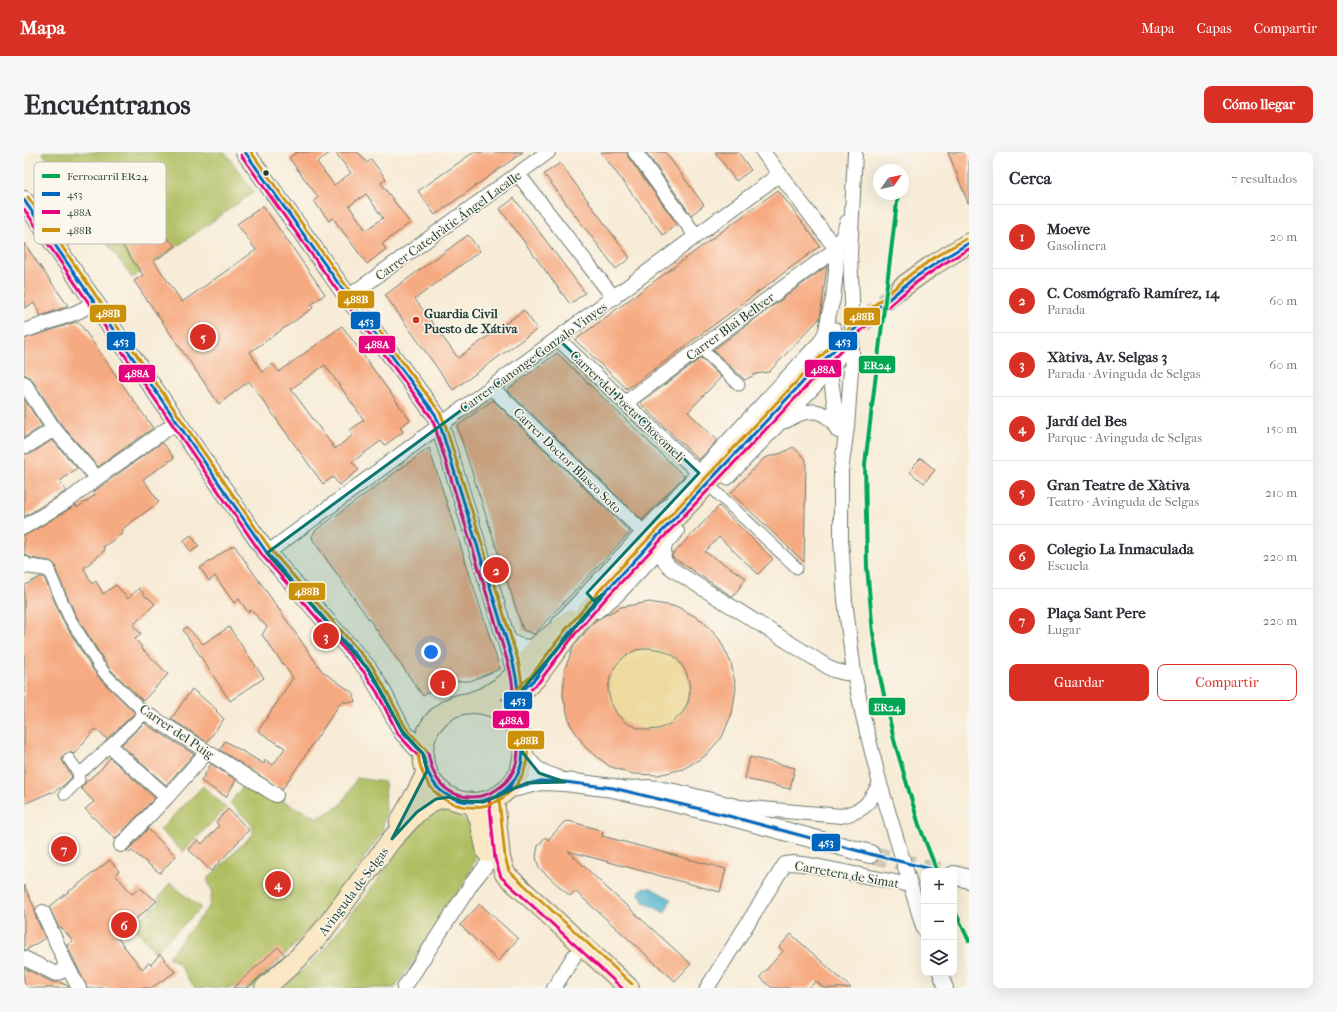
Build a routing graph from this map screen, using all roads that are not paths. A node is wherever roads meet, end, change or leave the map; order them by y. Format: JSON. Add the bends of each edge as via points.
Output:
{"nodes":[{"id":1,"x":245,"y":152,"type":"edge"},
{"id":2,"x":548,"y":152,"type":"edge"},
{"id":3,"x":635,"y":152,"type":"edge"},
{"id":4,"x":763,"y":152,"type":"edge"},
{"id":5,"x":855,"y":152,"type":"edge"},
{"id":6,"x":518,"y":174,"type":"junction"},
{"id":7,"x":780,"y":174,"type":"junction"},
{"id":8,"x":24,"y":200,"type":"edge"},
{"id":9,"x":852,"y":208,"type":"junction"},
{"id":10,"x":34,"y":215,"type":"edge"},
{"id":11,"x":696,"y":236,"type":"junction"},
{"id":12,"x":54,"y":244,"type":"edge"},
{"id":13,"x":969,"y":244,"type":"edge"},
{"id":14,"x":836,"y":249,"type":"junction"},
{"id":15,"x":901,"y":288,"type":"tunnel mouth"},
{"id":16,"x":348,"y":297,"type":"junction"},
{"id":17,"x":614,"y":298,"type":"junction"},
{"id":18,"x":833,"y":299,"type":"junction"},
{"id":19,"x":95,"y":303,"type":"junction"},
{"id":20,"x":24,"y":331,"type":"edge"},
{"id":21,"x":852,"y":336,"type":"junction"},
{"id":22,"x":558,"y":339,"type":"junction"},
{"id":23,"x":700,"y":347,"type":"junction"},
{"id":24,"x":822,"y":370,"type":"junction"},
{"id":25,"x":24,"y":382,"type":"edge"},
{"id":26,"x":739,"y":385,"type":"dead end"},
{"id":27,"x":491,"y":387,"type":"junction"},
{"id":28,"x":625,"y":403,"type":"junction"},
{"id":29,"x":177,"y":422,"type":"junction"},
{"id":30,"x":440,"y":425,"type":"junction"},
{"id":31,"x":775,"y":428,"type":"junction"},
{"id":32,"x":54,"y":429,"type":"junction"},
{"id":33,"x":838,"y":431,"type":"junction"},
{"id":34,"x":25,"y":448,"type":"edge"},
{"id":35,"x":842,"y":471,"type":"junction"},
{"id":36,"x":699,"y":473,"type":"junction"},
{"id":37,"x":97,"y":478,"type":"junction"},
{"id":38,"x":714,"y":490,"type":"junction"},
{"id":39,"x":24,"y":527,"type":"edge"},
{"id":40,"x":644,"y":533,"type":"junction"},
{"id":41,"x":665,"y":543,"type":"junction"},
{"id":42,"x":267,"y":553,"type":"junction"},
{"id":43,"x":24,"y":563,"type":"edge"},
{"id":44,"x":797,"y":568,"type":"dead end"},
{"id":45,"x":48,"y":569,"type":"joint"},
{"id":46,"x":603,"y":594,"type":"junction"},
{"id":47,"x":571,"y":631,"type":"junction"},
{"id":48,"x":504,"y":634,"type":"junction"},
{"id":49,"x":539,"y":645,"type":"junction"},
{"id":50,"x":854,"y":673,"type":"junction"},
{"id":51,"x":516,"y":674,"type":"junction"},
{"id":52,"x":518,"y":695,"type":"junction"},
{"id":53,"x":472,"y":702,"type":"junction"},
{"id":54,"x":144,"y":714,"type":"junction"},
{"id":55,"x":516,"y":727,"type":"junction"},
{"id":56,"x":115,"y":751,"type":"dead end"},
{"id":57,"x":207,"y":752,"type":"junction"},
{"id":58,"x":523,"y":754,"type":"junction"},
{"id":59,"x":69,"y":759,"type":"dead end"},
{"id":60,"x":425,"y":762,"type":"junction"},
{"id":61,"x":78,"y":772,"type":"junction"},
{"id":62,"x":565,"y":782,"type":"junction"},
{"id":63,"x":880,"y":784,"type":"junction"},
{"id":64,"x":613,"y":788,"type":"junction"},
{"id":65,"x":501,"y":793,"type":"junction"},
{"id":66,"x":65,"y":794,"type":"dead end"},
{"id":67,"x":276,"y":795,"type":"dead end"},
{"id":68,"x":167,"y":797,"type":"junction"},
{"id":69,"x":450,"y":797,"type":"junction"},
{"id":70,"x":473,"y":803,"type":"junction"},
{"id":71,"x":392,"y":839,"type":"junction"},
{"id":72,"x":121,"y":845,"type":"dead end"},
{"id":73,"x":870,"y":854,"type":"tunnel mouth"},
{"id":74,"x":488,"y":863,"type":"junction"},
{"id":75,"x":957,"y":876,"type":"edge"},
{"id":76,"x":969,"y":879,"type":"edge"},
{"id":77,"x":910,"y":886,"type":"junction"},
{"id":78,"x":43,"y":912,"type":"dead end"},
{"id":79,"x":921,"y":921,"type":"edge"},
{"id":80,"x":574,"y":956,"type":"junction"},
{"id":81,"x":24,"y":958,"type":"edge"},
{"id":82,"x":66,"y":964,"type":"junction"},
{"id":83,"x":56,"y":974,"type":"junction"},
{"id":84,"x":941,"y":976,"type":"edge"},
{"id":85,"x":75,"y":988,"type":"edge"},
{"id":86,"x":79,"y":988,"type":"edge"},
{"id":87,"x":265,"y":988,"type":"edge"},
{"id":88,"x":404,"y":988,"type":"edge"},
{"id":89,"x":554,"y":988,"type":"edge"},
{"id":90,"x":610,"y":988,"type":"edge"},
{"id":91,"x":629,"y":988,"type":"edge"},
{"id":92,"x":707,"y":988,"type":"edge"},
{"id":93,"x":946,"y":988,"type":"edge"}],
"edges":[{"from":1,"to":16,"type":"street"},
{"from":2,"to":6,"type":"street","name":"Carrer Catedràtic Ángel Lacalle"},
{"from":3,"to":11,"type":"street"},
{"from":4,"to":7,"type":"street"},
{"from":5,"to":9,"type":"street"},
{"from":6,"to":16,"type":"street","name":"Carrer Catedràtic Ángel Lacalle"},
{"from":6,"to":17,"type":"street"},
{"from":7,"to":11,"type":"street","name":"Carrer Canonge Gonzalo Vinyes"},
{"from":7,"to":14,"type":"street"},
{"from":8,"to":10,"type":"street"},
{"from":9,"to":14,"type":"street"},
{"from":9,"to":21,"type":"street"},
{"from":11,"to":17,"type":"street","name":"Carrer Canonge Gonzalo Vinyes"},
{"from":12,"to":19,"type":"street"},
{"from":13,"to":15,"type":"main road"},
{"from":14,"to":18,"type":"street"},
{"from":14,"to":23,"type":"street","name":"Carrer Blai Bellver"},
{"from":16,"to":30,"type":"street","via":[[435,414]]},
{"from":17,"to":22,"type":"street","name":"Carrer Canonge Gonzalo Vinyes"},
{"from":18,"to":24,"type":"street","via":[[836,319],[828,357]]},
{"from":18,"to":36,"type":"street","via":[[826,331],[821,341]]},
{"from":19,"to":20,"type":"street"},
{"from":19,"to":29,"type":"street"},
{"from":21,"to":24,"type":"street","via":[[842,354]]},
{"from":21,"to":35,"type":"street","via":[[850,391]]},
{"from":22,"to":27,"type":"street","name":"Carrer Canonge Gonzalo Vinyes"},
{"from":22,"to":28,"type":"street","name":"Carrer del Poeta Chocomeli"},
{"from":23,"to":26,"type":"street"},
{"from":23,"to":28,"type":"street","name":"Carrer Blai Bellver"},
{"from":24,"to":31,"type":"street"},
{"from":24,"to":33,"type":"street"},
{"from":24,"to":46,"type":"main road"},
{"from":25,"to":32,"type":"street"},
{"from":27,"to":30,"type":"street","name":"Carrer Canonge Gonzalo Vinyes"},
{"from":27,"to":40,"type":"street","name":"Carrer Doctor Blasco Soto"},
{"from":28,"to":36,"type":"street","name":"Carrer del Poeta Chocomeli"},
{"from":29,"to":37,"type":"street"},
{"from":29,"to":42,"type":"street"},
{"from":30,"to":42,"type":"street","name":"Carrer Canonge Gonzalo Vinyes"},
{"from":30,"to":48,"type":"street"},
{"from":31,"to":33,"type":"street","via":[[799,413],[814,411],[830,418]]},
{"from":31,"to":38,"type":"street"},
{"from":32,"to":34,"type":"street"},
{"from":32,"to":37,"type":"street"},
{"from":33,"to":35,"type":"street"},
{"from":35,"to":50,"type":"street","via":[[842,567]]},
{"from":36,"to":40,"type":"street"},
{"from":37,"to":39,"type":"street","via":[[73,497]]},
{"from":38,"to":41,"type":"street"},
{"from":38,"to":44,"type":"street"},
{"from":40,"to":49,"type":"street"},
{"from":41,"to":47,"type":"street","via":[[617,595]]},
{"from":41,"to":50,"type":"street","via":[[663,559],[666,565],[833,670]]},
{"from":42,"to":60,"type":"street","via":[[368,669],[402,731]]},
{"from":43,"to":45,"type":"street","name":"Carrer del Puig","via":[[26,566]]},
{"from":45,"to":54,"type":"street","name":"Carrer del Puig","via":[[69,617],[99,666]]},
{"from":46,"to":47,"type":"main road"},
{"from":46,"to":49,"type":"main road"},
{"from":47,"to":52,"type":"main road","via":[[535,679]]},
{"from":48,"to":49,"type":"street","via":[[519,646]]},
{"from":48,"to":51,"type":"street"},
{"from":49,"to":51,"type":"main road"},
{"from":50,"to":63,"type":"street"},
{"from":51,"to":52,"type":"street"},
{"from":51,"to":53,"type":"main road","via":[[492,694]]},
{"from":52,"to":55,"type":"main road"},
{"from":53,"to":55,"type":"main road","via":[[498,709]]},
{"from":53,"to":60,"type":"main road","via":[[459,704],[447,710],[429,728],[424,741]]},
{"from":54,"to":57,"type":"street","name":"Carrer del Puig"},
{"from":54,"to":61,"type":"street","via":[[85,769]]},
{"from":55,"to":58,"type":"main road","via":[[522,740]]},
{"from":56,"to":68,"type":"street"},
{"from":57,"to":67,"type":"street","name":"Carrer del Puig"},
{"from":57,"to":68,"type":"street"},
{"from":58,"to":62,"type":"street","name":"Carretera de Simat","via":[[540,773]]},
{"from":58,"to":65,"type":"main road","via":[[519,773]]},
{"from":59,"to":61,"type":"street"},
{"from":60,"to":69,"type":"main road","via":[[432,781]]},
{"from":60,"to":71,"type":"main road","name":"Avinguda de Selgas","via":[[422,785],[409,803]]},
{"from":61,"to":66,"type":"street","via":[[79,780]]},
{"from":62,"to":64,"type":"street","name":"Carretera de Simat"},
{"from":62,"to":65,"type":"street","name":"Carretera de Simat","via":[[541,781]]},
{"from":63,"to":64,"type":"street","via":[[868,804],[856,812],[841,816],[740,808],[650,787]]},
{"from":63,"to":77,"type":"street"},
{"from":64,"to":73,"type":"street","name":"Carretera de Simat"},
{"from":65,"to":70,"type":"main road","via":[[484,802]]},
{"from":65,"to":91,"type":"main road","via":[[500,858],[505,874]]},
{"from":68,"to":72,"type":"street"},
{"from":69,"to":70,"type":"main road"},
{"from":69,"to":71,"type":"main road","name":"Avinguda de Selgas","via":[[436,799],[417,812]]},
{"from":70,"to":74,"type":"main road","via":[[480,820]]},
{"from":71,"to":87,"type":"main road","name":"Avinguda de Selgas","via":[[312,944]]},
{"from":74,"to":80,"type":"main road","via":[[495,880],[506,893]]},
{"from":74,"to":88,"type":"street","via":[[472,882]]},
{"from":75,"to":76,"type":"street"},
{"from":77,"to":79,"type":"street"},
{"from":77,"to":92,"type":"street","name":"Carretera de Simat","via":[[810,865],[785,864]]},
{"from":78,"to":82,"type":"street"},
{"from":80,"to":89,"type":"street"},
{"from":80,"to":90,"type":"main road"},
{"from":81,"to":83,"type":"street"},
{"from":82,"to":83,"type":"street","via":[[62,971]]},
{"from":82,"to":86,"type":"street"},
{"from":83,"to":85,"type":"street"},
{"from":84,"to":93,"type":"street"}]}
